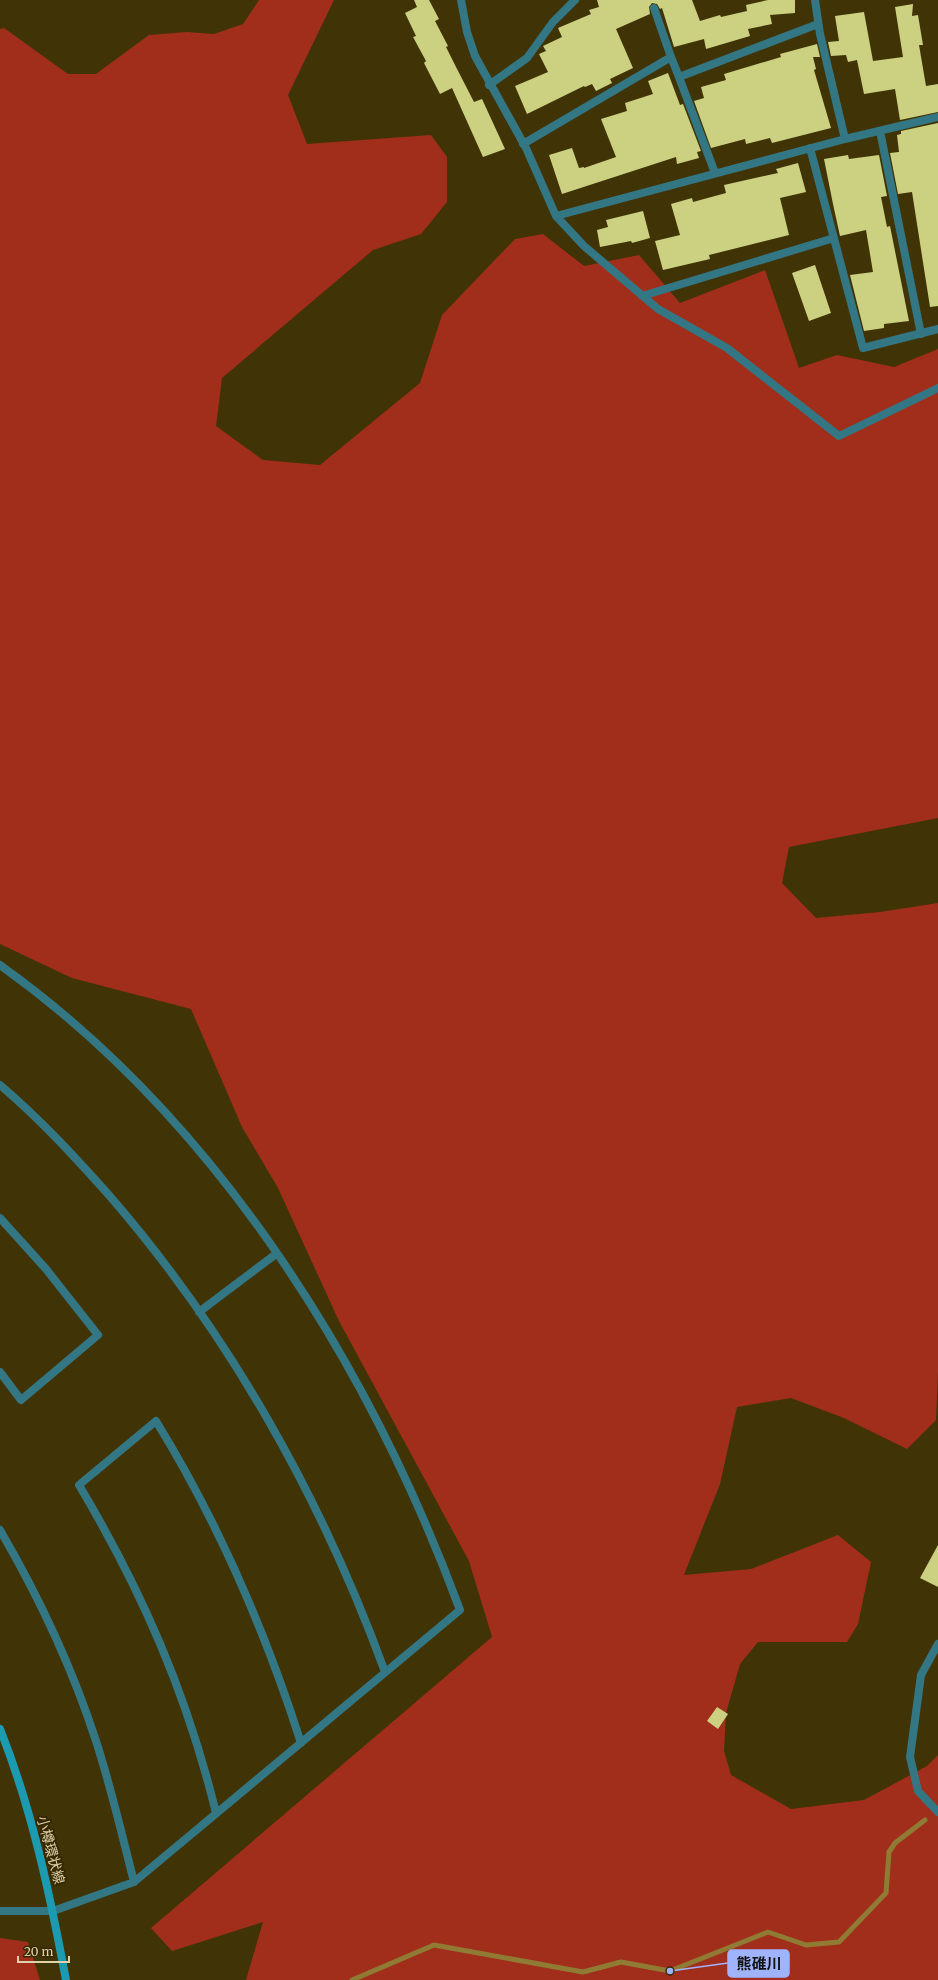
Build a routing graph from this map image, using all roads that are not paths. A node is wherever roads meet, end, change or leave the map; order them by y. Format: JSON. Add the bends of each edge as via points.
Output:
{"nodes":[{"id":1,"x":461,"y":0,"type":"edge"},
{"id":2,"x":576,"y":0,"type":"edge"},
{"id":3,"x":815,"y":0,"type":"edge"},
{"id":4,"x":654,"y":8,"type":"dead end"},
{"id":5,"x":818,"y":24,"type":"junction"},
{"id":6,"x":671,"y":57,"type":"junction"},
{"id":7,"x":679,"y":77,"type":"junction"},
{"id":8,"x":490,"y":85,"type":"junction"},
{"id":9,"x":938,"y":117,"type":"edge"},
{"id":10,"x":880,"y":130,"type":"junction"},
{"id":11,"x":845,"y":139,"type":"junction"},
{"id":12,"x":523,"y":144,"type":"junction"},
{"id":13,"x":810,"y":148,"type":"junction"},
{"id":14,"x":715,"y":173,"type":"junction"},
{"id":15,"x":556,"y":216,"type":"junction"},
{"id":16,"x":834,"y":238,"type":"junction"},
{"id":17,"x":642,"y":296,"type":"junction"},
{"id":18,"x":938,"y":329,"type":"edge"},
{"id":19,"x":921,"y":334,"type":"junction"},
{"id":20,"x":938,"y":388,"type":"edge"},
{"id":21,"x":0,"y":965,"type":"edge"},
{"id":22,"x":0,"y":1085,"type":"edge"},
{"id":23,"x":0,"y":1218,"type":"edge"},
{"id":24,"x":276,"y":1254,"type":"junction"},
{"id":25,"x":199,"y":1312,"type":"junction"},
{"id":26,"x":0,"y":1372,"type":"edge"},
{"id":27,"x":0,"y":1530,"type":"edge"},
{"id":28,"x":938,"y":1644,"type":"edge"},
{"id":29,"x":385,"y":1672,"type":"junction"},
{"id":30,"x":0,"y":1729,"type":"edge"},
{"id":31,"x":301,"y":1743,"type":"junction"},
{"id":32,"x":938,"y":1812,"type":"edge"},
{"id":33,"x":216,"y":1813,"type":"junction"},
{"id":34,"x":134,"y":1882,"type":"junction"},
{"id":35,"x":0,"y":1911,"type":"edge"},
{"id":36,"x":53,"y":1911,"type":"junction"},
{"id":37,"x":66,"y":1980,"type":"edge"}],
"edges":[{"from":1,"to":8,"type":"street","via":[[473,50]]},
{"from":2,"to":8,"type":"street","via":[[553,22],[527,58]]},
{"from":3,"to":5,"type":"street"},
{"from":4,"to":6,"type":"street"},
{"from":5,"to":7,"type":"street"},
{"from":5,"to":11,"type":"street"},
{"from":6,"to":7,"type":"street"},
{"from":6,"to":12,"type":"street"},
{"from":7,"to":14,"type":"street"},
{"from":8,"to":12,"type":"street"},
{"from":9,"to":10,"type":"street"},
{"from":10,"to":11,"type":"street"},
{"from":10,"to":19,"type":"street"},
{"from":11,"to":13,"type":"street"},
{"from":12,"to":15,"type":"street"},
{"from":13,"to":14,"type":"street"},
{"from":13,"to":16,"type":"street"},
{"from":14,"to":15,"type":"street"},
{"from":15,"to":17,"type":"street","via":[[584,246]]},
{"from":16,"to":17,"type":"street"},
{"from":16,"to":19,"type":"street","via":[[863,348]]},
{"from":17,"to":20,"type":"street","via":[[658,309],[727,348],[839,436]]},
{"from":18,"to":19,"type":"street"},
{"from":21,"to":24,"type":"street","via":[[77,1025],[159,1105],[232,1192]]},
{"from":22,"to":25,"type":"street","via":[[46,1127],[85,1168],[154,1250]]},
{"from":23,"to":26,"type":"street","via":[[46,1268],[98,1335],[21,1400]]},
{"from":24,"to":25,"type":"street"},
{"from":24,"to":29,"type":"street","via":[[324,1328],[375,1418],[422,1515],[460,1610]]},
{"from":25,"to":29,"type":"street","via":[[251,1392],[301,1481],[342,1565]]},
{"from":27,"to":34,"type":"street","via":[[42,1607],[80,1696],[109,1785]]},
{"from":28,"to":32,"type":"street","via":[[921,1675],[910,1757],[918,1791]]},
{"from":29,"to":31,"type":"street"},
{"from":30,"to":36,"type":"main road","name":"小樽環状線","via":[[21,1787]]},
{"from":31,"to":33,"type":"street"},
{"from":31,"to":33,"type":"street","via":[[273,1660],[238,1576],[195,1488],[156,1421],[79,1485],[122,1561],[164,1650],[196,1735]]},
{"from":33,"to":34,"type":"street"},
{"from":34,"to":36,"type":"street"},
{"from":35,"to":36,"type":"street"},
{"from":36,"to":37,"type":"main road","name":"小樽環状線"}]}
